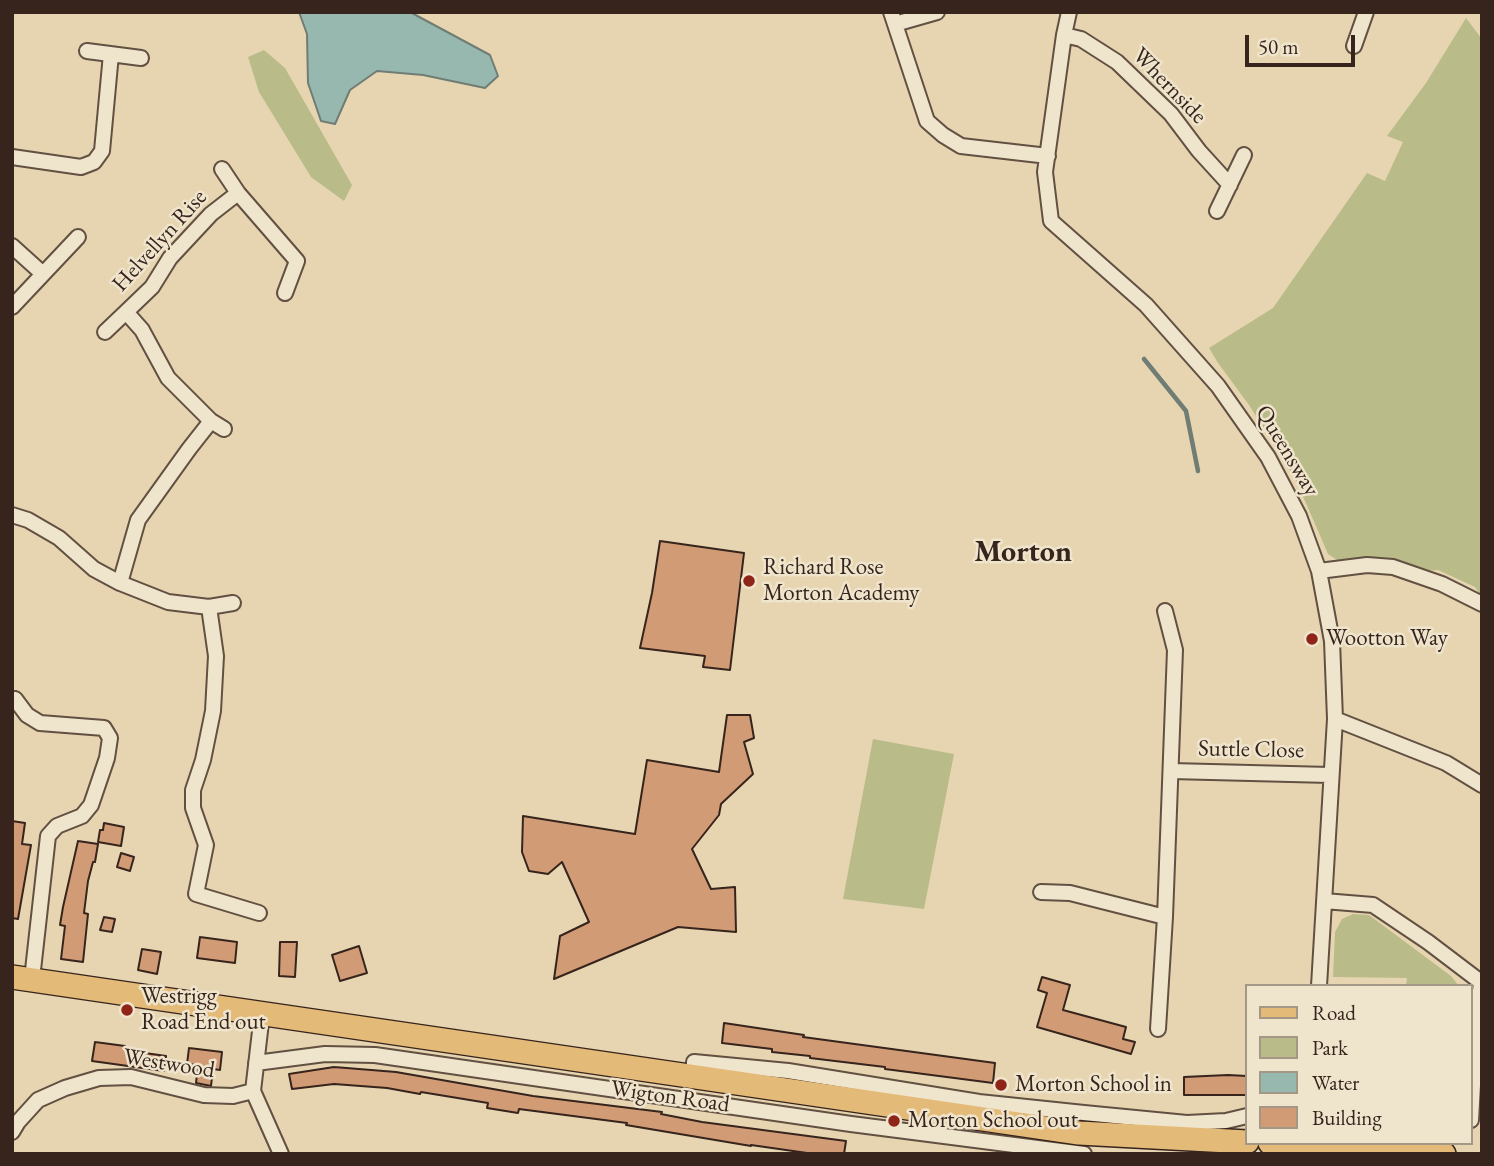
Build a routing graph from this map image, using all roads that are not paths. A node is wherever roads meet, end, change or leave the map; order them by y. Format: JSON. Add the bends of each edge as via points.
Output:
{"nodes":[{"id":1,"x":937,"y":12,"type":"edge"},
{"id":2,"x":1069,"y":12,"type":"edge"},
{"id":3,"x":1359,"y":16,"type":"edge"},
{"id":4,"x":893,"y":18,"type":"edge"},
{"id":5,"x":1064,"y":35,"type":"junction"},
{"id":6,"x":1354,"y":46,"type":"dead end"},
{"id":7,"x":87,"y":51,"type":"dead end"},
{"id":8,"x":111,"y":54,"type":"junction"},
{"id":9,"x":141,"y":58,"type":"dead end"},
{"id":10,"x":1244,"y":155,"type":"dead end"},
{"id":11,"x":1048,"y":156,"type":"junction"},
{"id":12,"x":12,"y":158,"type":"edge"},
{"id":13,"x":222,"y":169,"type":"dead end"},
{"id":14,"x":1230,"y":185,"type":"junction"},
{"id":15,"x":238,"y":193,"type":"junction"},
{"id":16,"x":1217,"y":211,"type":"dead end"},
{"id":17,"x":78,"y":237,"type":"dead end"},
{"id":18,"x":12,"y":246,"type":"edge"},
{"id":19,"x":43,"y":274,"type":"junction"},
{"id":20,"x":285,"y":293,"type":"dead end"},
{"id":21,"x":12,"y":307,"type":"edge"},
{"id":22,"x":126,"y":312,"type":"junction"},
{"id":23,"x":105,"y":332,"type":"dead end"},
{"id":24,"x":12,"y":515,"type":"edge"},
{"id":25,"x":1319,"y":571,"type":"junction"},
{"id":26,"x":120,"y":583,"type":"junction"},
{"id":27,"x":233,"y":603,"type":"dead end"},
{"id":28,"x":1482,"y":604,"type":"edge"},
{"id":29,"x":209,"y":607,"type":"junction"},
{"id":30,"x":1165,"y":611,"type":"dead end"},
{"id":31,"x":15,"y":699,"type":"dead end"},
{"id":32,"x":1335,"y":719,"type":"junction"},
{"id":33,"x":1171,"y":771,"type":"junction"},
{"id":34,"x":1330,"y":775,"type":"junction"},
{"id":35,"x":1482,"y":785,"type":"edge"},
{"id":36,"x":1041,"y":892,"type":"dead end"},
{"id":37,"x":1324,"y":901,"type":"junction"},
{"id":38,"x":259,"y":914,"type":"dead end"},
{"id":39,"x":1165,"y":916,"type":"junction"},
{"id":40,"x":22,"y":978,"type":"edge"},
{"id":41,"x":1481,"y":983,"type":"edge"},
{"id":42,"x":1320,"y":984,"type":"edge"},
{"id":43,"x":262,"y":1014,"type":"junction"},
{"id":44,"x":1158,"y":1029,"type":"dead end"},
{"id":45,"x":256,"y":1063,"type":"junction"},
{"id":46,"x":693,"y":1077,"type":"junction"},
{"id":47,"x":1473,"y":1085,"type":"edge"},
{"id":48,"x":253,"y":1091,"type":"junction"},
{"id":49,"x":1246,"y":1116,"type":"edge"},
{"id":50,"x":12,"y":1132,"type":"edge"},
{"id":51,"x":1246,"y":1142,"type":"edge"},
{"id":52,"x":1307,"y":1145,"type":"edge"},
{"id":53,"x":281,"y":1154,"type":"edge"},
{"id":54,"x":1084,"y":1154,"type":"edge"},
{"id":55,"x":1444,"y":1154,"type":"edge"}],
"edges":[{"from":1,"to":4,"type":"street"},
{"from":2,"to":5,"type":"street","name":"Queensway"},
{"from":3,"to":6,"type":"street"},
{"from":4,"to":11,"type":"street","via":[[927,121],[961,146]]},
{"from":5,"to":11,"type":"street","name":"Queensway"},
{"from":5,"to":14,"type":"street","name":"Whernside","via":[[1081,39],[1117,62],[1171,114]]},
{"from":7,"to":8,"type":"street"},
{"from":8,"to":9,"type":"street"},
{"from":8,"to":12,"type":"street","via":[[103,151],[94,162],[81,167]]},
{"from":10,"to":14,"type":"street"},
{"from":11,"to":25,"type":"street","name":"Queensway","via":[[1045,172],[1051,220],[1146,305],[1218,386],[1268,457],[1299,516]]},
{"from":13,"to":15,"type":"street","name":"Helvellyn Rise"},
{"from":14,"to":16,"type":"street"},
{"from":15,"to":20,"type":"street","name":"Helvellyn Rise","via":[[297,261]]},
{"from":15,"to":22,"type":"street","name":"Helvellyn Rise","via":[[211,214]]},
{"from":17,"to":19,"type":"street"},
{"from":18,"to":19,"type":"street"},
{"from":19,"to":21,"type":"street"},
{"from":22,"to":23,"type":"street"},
{"from":22,"to":26,"type":"street","name":"Helvellyn Rise","via":[[142,330],[168,377],[218,425],[189,449],[138,520]]},
{"from":24,"to":26,"type":"street","via":[[59,538],[94,569]]},
{"from":25,"to":28,"type":"street","via":[[1393,567]]},
{"from":25,"to":32,"type":"street","name":"Queensway","via":[[1332,641]]},
{"from":26,"to":29,"type":"street","via":[[168,602]]},
{"from":27,"to":29,"type":"street"},
{"from":29,"to":38,"type":"street","via":[[216,656],[214,710],[193,790],[193,808],[206,845],[196,894]]},
{"from":30,"to":33,"type":"street","name":"Suttle Close","via":[[1175,650]]},
{"from":31,"to":40,"type":"street","via":[[40,723],[104,728],[110,738],[92,805],[48,836]]},
{"from":32,"to":34,"type":"street","name":"Queensway"},
{"from":32,"to":35,"type":"street","via":[[1446,763]]},
{"from":33,"to":34,"type":"street","name":"Suttle Close"},
{"from":33,"to":39,"type":"street","name":"Suttle Close"},
{"from":34,"to":37,"type":"street","name":"Queensway"},
{"from":36,"to":39,"type":"street","via":[[1070,893]]},
{"from":37,"to":41,"type":"street","via":[[1373,905]]},
{"from":37,"to":42,"type":"street","name":"Queensway"},
{"from":39,"to":44,"type":"street","name":"Suttle Close"},
{"from":40,"to":43,"type":"main road","name":"Wigton Road"},
{"from":41,"to":47,"type":"street"},
{"from":43,"to":45,"type":"street"},
{"from":43,"to":46,"type":"main road","name":"Wigton Road"},
{"from":45,"to":48,"type":"street"},
{"from":45,"to":54,"type":"street","name":"Wigton Road","via":[[325,1054],[375,1055]]},
{"from":46,"to":49,"type":"street","name":"Wigton Road","via":[[694,1062],[1084,1113],[1187,1123]]},
{"from":46,"to":51,"type":"main road","name":"Wigton Road","via":[[1079,1133]]},
{"from":48,"to":50,"type":"street","name":"Westwood","via":[[205,1095],[131,1077],[99,1078],[38,1100]]},
{"from":48,"to":53,"type":"street"},
{"from":52,"to":55,"type":"main road"}]}
